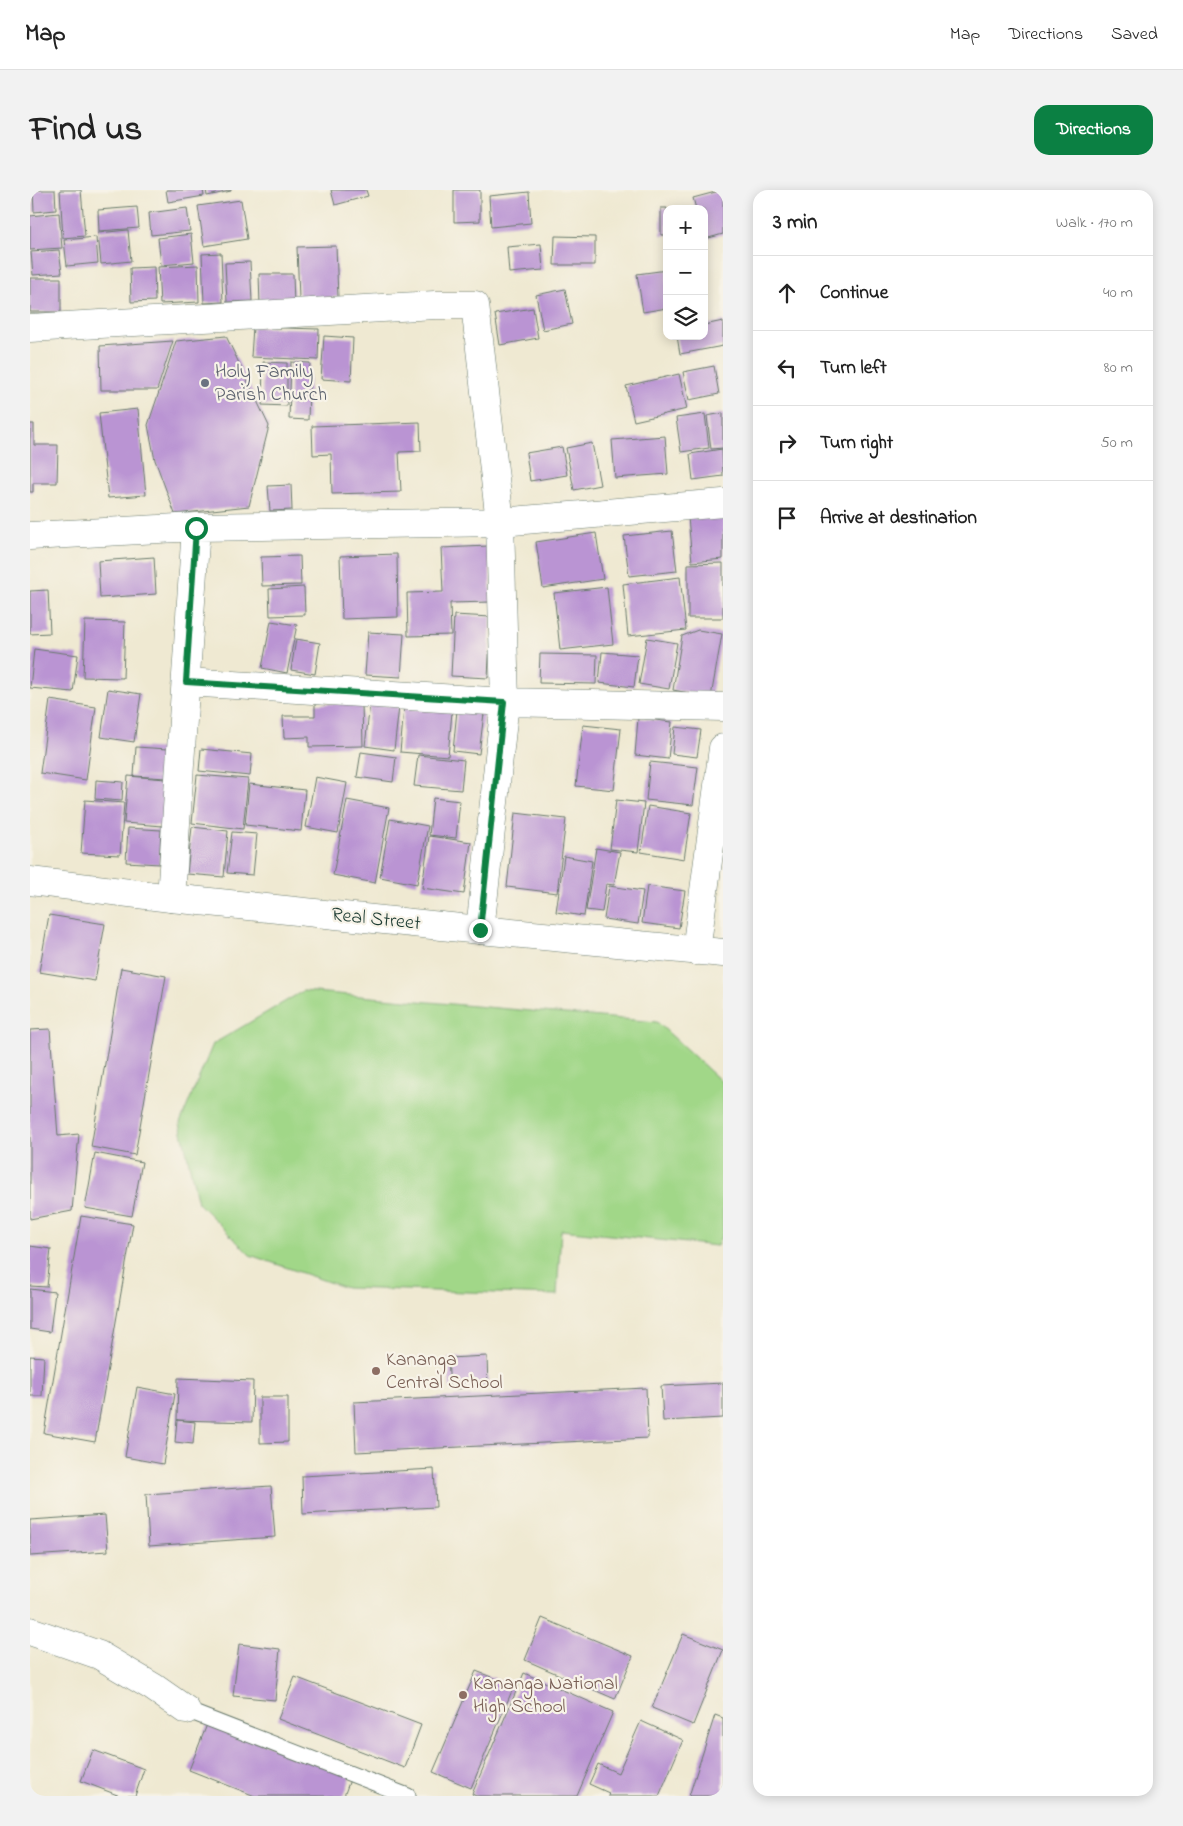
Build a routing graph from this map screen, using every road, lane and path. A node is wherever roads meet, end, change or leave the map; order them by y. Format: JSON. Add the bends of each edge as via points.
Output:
{"nodes":[{"id":1,"x":30,"y":328,"type":"edge"},
{"id":2,"x":723,"y":503,"type":"edge"},
{"id":3,"x":500,"y":522,"type":"junction"},
{"id":4,"x":196,"y":528,"type":"junction"},
{"id":5,"x":30,"y":536,"type":"edge"},
{"id":6,"x":186,"y":682,"type":"junction"},
{"id":7,"x":504,"y":702,"type":"junction"},
{"id":8,"x":723,"y":707,"type":"edge"},
{"id":9,"x":723,"y":748,"type":"edge"},
{"id":10,"x":30,"y":881,"type":"edge"},
{"id":11,"x":171,"y":898,"type":"junction"},
{"id":12,"x":480,"y":930,"type":"junction"},
{"id":13,"x":696,"y":951,"type":"junction"},
{"id":14,"x":723,"y":953,"type":"edge"},
{"id":15,"x":30,"y":1631,"type":"edge"},
{"id":16,"x":186,"y":1710,"type":"joint"},
{"id":17,"x":408,"y":1796,"type":"edge"}],
"edges":[{"from":1,"to":3,"type":"main road","via":[[475,305]]},
{"from":2,"to":3,"type":"main road"},
{"from":3,"to":4,"type":"main road"},
{"from":3,"to":7,"type":"main road"},
{"from":4,"to":5,"type":"main road"},
{"from":4,"to":6,"type":"main road"},
{"from":6,"to":7,"type":"main road"},
{"from":6,"to":11,"type":"main road"},
{"from":7,"to":8,"type":"main road"},
{"from":7,"to":12,"type":"main road"},
{"from":9,"to":13,"type":"main road"},
{"from":10,"to":11,"type":"main road","name":"Real Street"},
{"from":11,"to":12,"type":"main road","name":"Real Street"},
{"from":12,"to":13,"type":"main road","name":"Real Street"},
{"from":13,"to":14,"type":"main road","name":"Real Street"},
{"from":15,"to":16,"type":"main road","via":[[99,1654]]},
{"from":16,"to":17,"type":"lane"}]}
